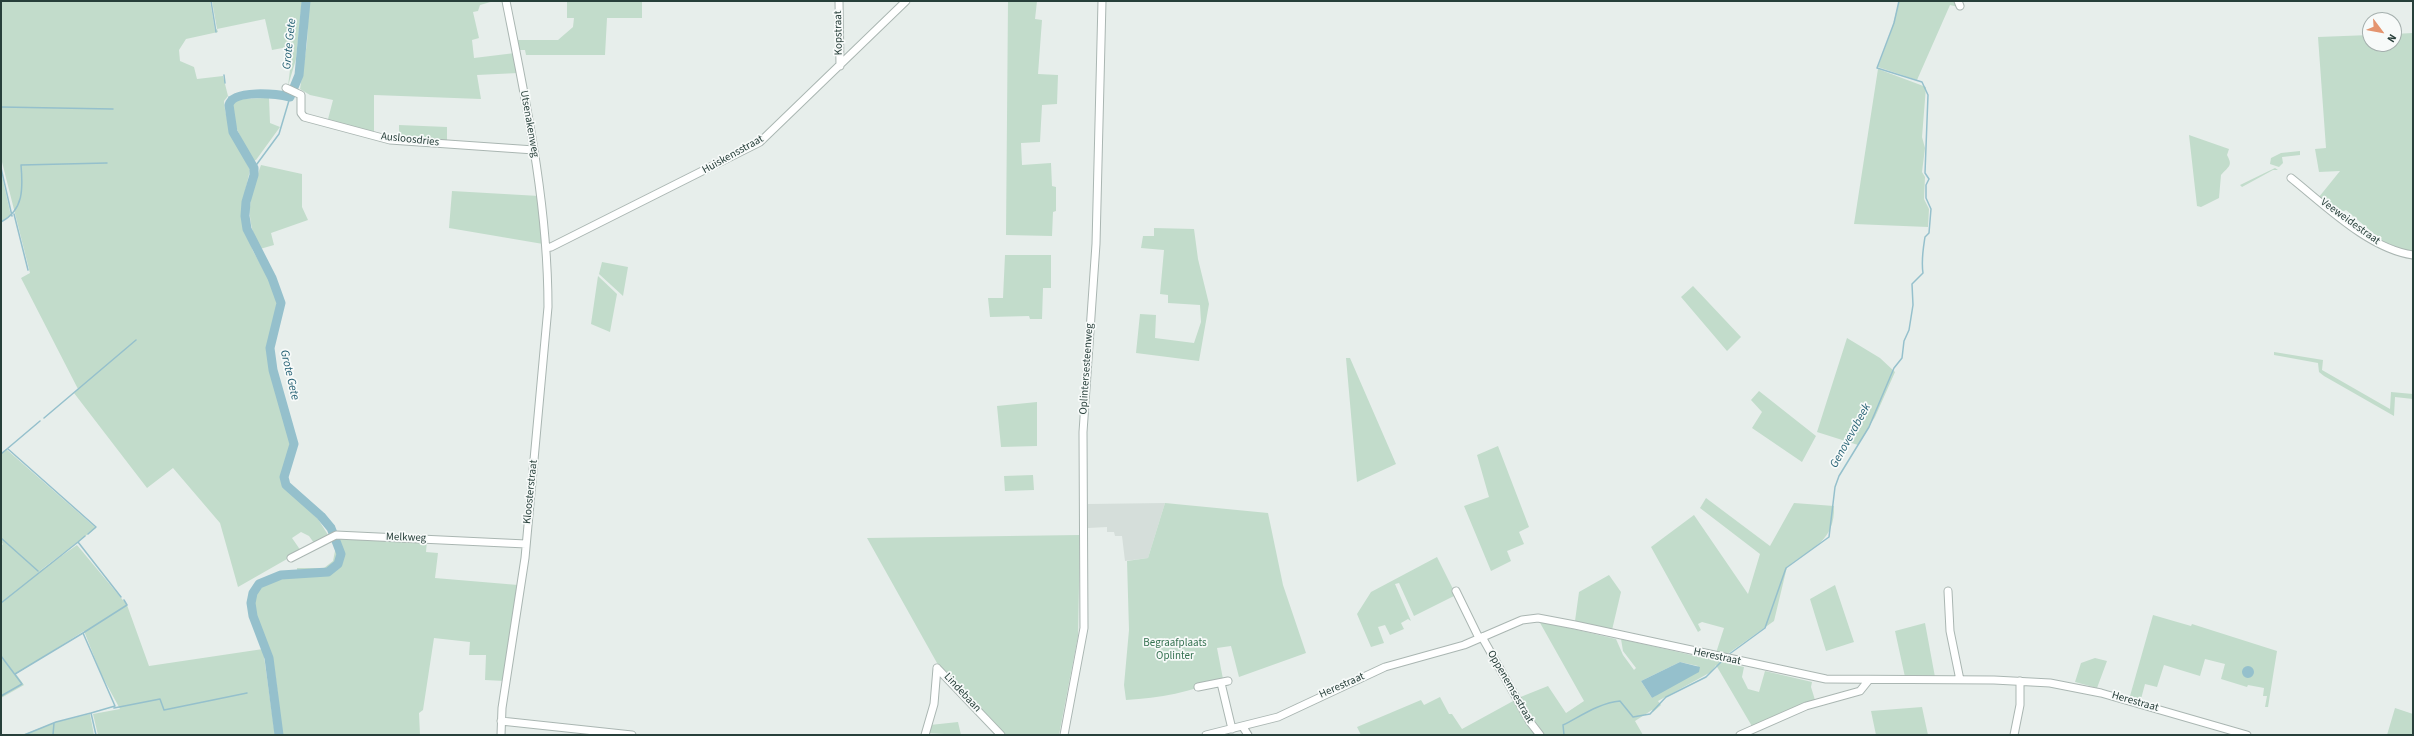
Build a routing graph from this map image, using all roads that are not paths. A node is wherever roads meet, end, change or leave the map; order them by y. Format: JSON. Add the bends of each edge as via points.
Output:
{"nodes":[{"id":1,"x":506,"y":1,"type":"edge"},
{"id":2,"x":839,"y":1,"type":"edge"},
{"id":3,"x":906,"y":1,"type":"edge"},
{"id":4,"x":1102,"y":1,"type":"edge"},
{"id":5,"x":840,"y":66,"type":"junction"},
{"id":6,"x":286,"y":88,"type":"dead end"},
{"id":7,"x":534,"y":150,"type":"junction"},
{"id":8,"x":2291,"y":178,"type":"dead end"},
{"id":9,"x":546,"y":248,"type":"junction"},
{"id":10,"x":2413,"y":255,"type":"edge"},
{"id":11,"x":526,"y":544,"type":"junction"},
{"id":12,"x":291,"y":558,"type":"dead end"},
{"id":13,"x":1456,"y":591,"type":"dead end"},
{"id":14,"x":1948,"y":591,"type":"dead end"},
{"id":15,"x":1481,"y":638,"type":"junction"},
{"id":16,"x":1960,"y":680,"type":"junction"},
{"id":17,"x":1868,"y":681,"type":"junction"},
{"id":18,"x":2020,"y":681,"type":"junction"},
{"id":19,"x":1198,"y":688,"type":"dead end"},
{"id":20,"x":501,"y":721,"type":"junction"},
{"id":21,"x":1243,"y":727,"type":"junction"},
{"id":22,"x":1232,"y":729,"type":"junction"},
{"id":23,"x":501,"y":735,"type":"edge"},
{"id":24,"x":632,"y":735,"type":"edge"},
{"id":25,"x":925,"y":735,"type":"edge"},
{"id":26,"x":1001,"y":735,"type":"edge"},
{"id":27,"x":1064,"y":735,"type":"edge"},
{"id":28,"x":1206,"y":735,"type":"edge"},
{"id":29,"x":1248,"y":735,"type":"edge"},
{"id":30,"x":1540,"y":735,"type":"edge"},
{"id":31,"x":1740,"y":735,"type":"edge"},
{"id":32,"x":2014,"y":735,"type":"edge"},
{"id":33,"x":2247,"y":735,"type":"edge"}],
"edges":[{"from":1,"to":7,"type":"street","name":"Utsenakenweg"},
{"from":2,"to":5,"type":"street","name":"Kopstraat"},
{"from":3,"to":5,"type":"street","name":"Huiskensstraat"},
{"from":4,"to":27,"type":"street","name":"Oplintersesteenweg","via":[[1096,244],[1083,432],[1084,628]]},
{"from":5,"to":9,"type":"street","name":"Huiskensstraat","via":[[760,142],[597,225]]},
{"from":6,"to":7,"type":"street","name":"Ausloosdries","via":[[298,92],[302,98],[301,113],[304,117],[382,138]]},
{"from":7,"to":9,"type":"street","name":"Utsenakenweg","via":[[542,198]]},
{"from":8,"to":10,"type":"street","name":"Veeweidestraat","via":[[2368,237],[2398,252]]},
{"from":9,"to":11,"type":"street","name":"Kloosterstraat","via":[[547,335]]},
{"from":11,"to":12,"type":"street","name":"Melkweg","via":[[333,536]]},
{"from":11,"to":20,"type":"street","name":"Kloosterstraat"},
{"from":13,"to":15,"type":"street"},
{"from":14,"to":16,"type":"street","via":[[1950,631]]},
{"from":15,"to":17,"type":"street","name":"Herestraat","via":[[1522,620],[1538,618],[1817,678]]},
{"from":15,"to":21,"type":"street","name":"Herestraat","via":[[1385,667],[1278,717]]},
{"from":15,"to":30,"type":"street","name":"Oppenemsestraat"},
{"from":16,"to":17,"type":"street","name":"Herestraat"},
{"from":16,"to":18,"type":"street","name":"Herestraat"},
{"from":17,"to":31,"type":"street","via":[[1860,691],[1806,706]]},
{"from":18,"to":32,"type":"street","via":[[2020,705]]},
{"from":18,"to":33,"type":"street","name":"Herestraat","via":[[2050,683],[2101,693]]},
{"from":19,"to":22,"type":"street","via":[[1225,682]]},
{"from":20,"to":23,"type":"street","name":"Kloosterstraat"},
{"from":20,"to":24,"type":"street"},
{"from":21,"to":22,"type":"street","name":"Herestraat"},
{"from":21,"to":29,"type":"street"},
{"from":22,"to":28,"type":"street","name":"Herestraat"},
{"from":25,"to":26,"type":"street","name":"Lindebaan","via":[[934,704],[937,668]]}]}
